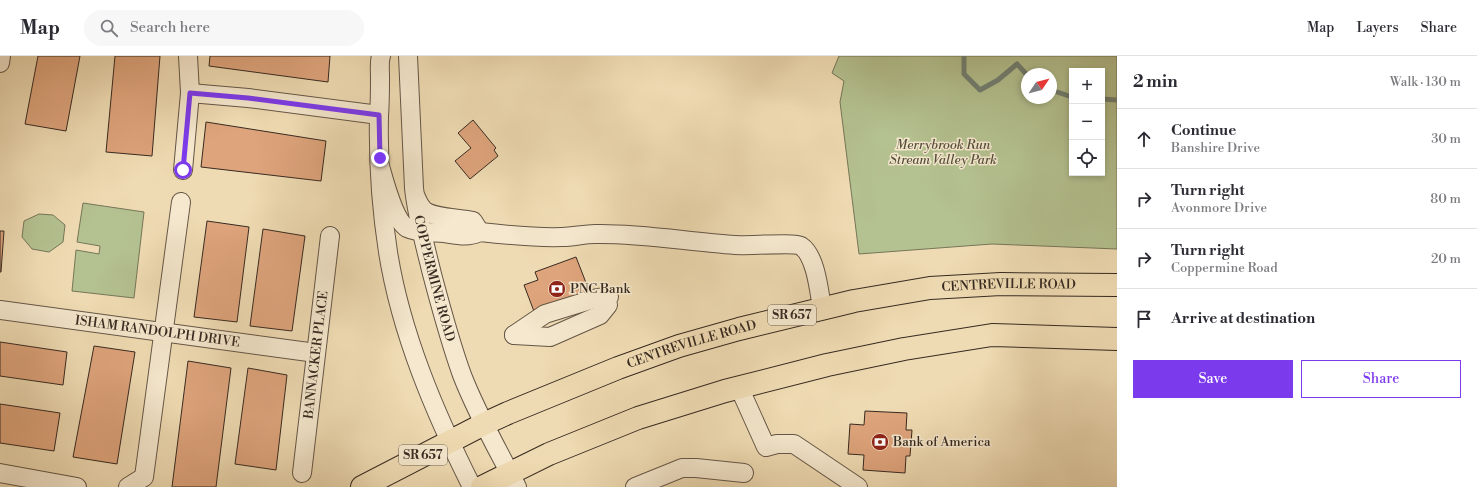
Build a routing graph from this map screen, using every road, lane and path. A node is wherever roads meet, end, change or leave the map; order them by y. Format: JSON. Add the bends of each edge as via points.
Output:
{"nodes":[{"id":1,"x":188,"y":56,"type":"edge"},
{"id":2,"x":381,"y":56,"type":"edge"},
{"id":3,"x":408,"y":56,"type":"edge"},
{"id":4,"x":190,"y":93,"type":"junction"},
{"id":5,"x":379,"y":115,"type":"junction"},
{"id":6,"x":380,"y":166,"type":"junction"},
{"id":7,"x":183,"y":170,"type":"dead end"},
{"id":8,"x":415,"y":195,"type":"junction"},
{"id":9,"x":180,"y":202,"type":"dead end"},
{"id":10,"x":422,"y":231,"type":"junction"},
{"id":11,"x":480,"y":232,"type":"junction"},
{"id":12,"x":330,"y":236,"type":"dead end"},
{"id":13,"x":1117,"y":285,"type":"edge"},
{"id":14,"x":603,"y":303,"type":"dead end"},
{"id":15,"x":822,"y":308,"type":"junction"},
{"id":16,"x":0,"y":310,"type":"edge"},
{"id":17,"x":568,"y":316,"type":"dead end"},
{"id":18,"x":163,"y":332,"type":"junction"},
{"id":19,"x":1117,"y":339,"type":"edge"},
{"id":20,"x":316,"y":353,"type":"junction"},
{"id":21,"x":739,"y":387,"type":"junction"},
{"id":22,"x":484,"y":424,"type":"junction"},
{"id":23,"x":449,"y":441,"type":"junction"},
{"id":24,"x":0,"y":473,"type":"edge"},
{"id":25,"x":302,"y":473,"type":"dead end"},
{"id":26,"x":744,"y":473,"type":"dead end"},
{"id":27,"x":514,"y":480,"type":"edge"},
{"id":28,"x":668,"y":481,"type":"edge"},
{"id":29,"x":77,"y":487,"type":"edge"},
{"id":30,"x":128,"y":487,"type":"edge"},
{"id":31,"x":362,"y":487,"type":"edge"},
{"id":32,"x":472,"y":487,"type":"edge"},
{"id":33,"x":482,"y":487,"type":"edge"},
{"id":34,"x":635,"y":487,"type":"edge"},
{"id":35,"x":858,"y":487,"type":"edge"}],
"edges":[{"from":1,"to":4,"type":"street"},
{"from":2,"to":5,"type":"street"},
{"from":3,"to":8,"type":"street","name":"COPPERMINE ROAD"},
{"from":4,"to":5,"type":"street"},
{"from":4,"to":7,"type":"street"},
{"from":5,"to":6,"type":"street"},
{"from":6,"to":10,"type":"street","via":[[393,207],[401,221],[407,228]]},
{"from":6,"to":23,"type":"street","via":[[388,252],[401,310],[432,401]]},
{"from":8,"to":10,"type":"street","name":"COPPERMINE ROAD"},
{"from":8,"to":11,"type":"street","via":[[426,211],[435,215],[473,221]]},
{"from":9,"to":18,"type":"street"},
{"from":10,"to":11,"type":"street","via":[[470,236]]},
{"from":10,"to":22,"type":"street","name":"COPPERMINE ROAD","via":[[446,328],[462,374]]},
{"from":11,"to":15,"type":"street","via":[[550,237],[594,234],[735,245],[799,245],[810,256]]},
{"from":12,"to":20,"type":"street","name":"BANNACKER PLACE"},
{"from":13,"to":15,"type":"main road","name":"CENTREVILLE ROAD","number":"SR 657","via":[[1001,284],[930,288]]},
{"from":14,"to":17,"type":"street","via":[[597,298],[545,314],[514,335]]},
{"from":15,"to":22,"type":"main road","name":"CENTREVILLE ROAD","number":"SR 657","via":[[679,346],[611,370]]},
{"from":16,"to":18,"type":"street","name":"ISHAM RANDOLPH DRIVE"},
{"from":18,"to":20,"type":"street","name":"ISHAM RANDOLPH DRIVE"},
{"from":18,"to":30,"type":"street","via":[[144,477]]},
{"from":19,"to":21,"type":"main road","via":[[992,335],[835,363]]},
{"from":20,"to":25,"type":"street","name":"BANNACKER PLACE"},
{"from":21,"to":27,"type":"main road","via":[[638,418],[549,454]]},
{"from":21,"to":35,"type":"street","via":[[766,447],[794,444]]},
{"from":22,"to":23,"type":"main road","name":"CENTREVILLE ROAD","number":"SR 657"},
{"from":22,"to":27,"type":"street","name":"COPPERMINE ROAD"},
{"from":23,"to":31,"type":"main road","name":"CENTREVILLE ROAD","number":"SR 657"},
{"from":23,"to":32,"type":"street"},
{"from":24,"to":29,"type":"street"},
{"from":26,"to":28,"type":"street","via":[[682,468]]},
{"from":27,"to":33,"type":"main road"},
{"from":28,"to":34,"type":"street"}]}
